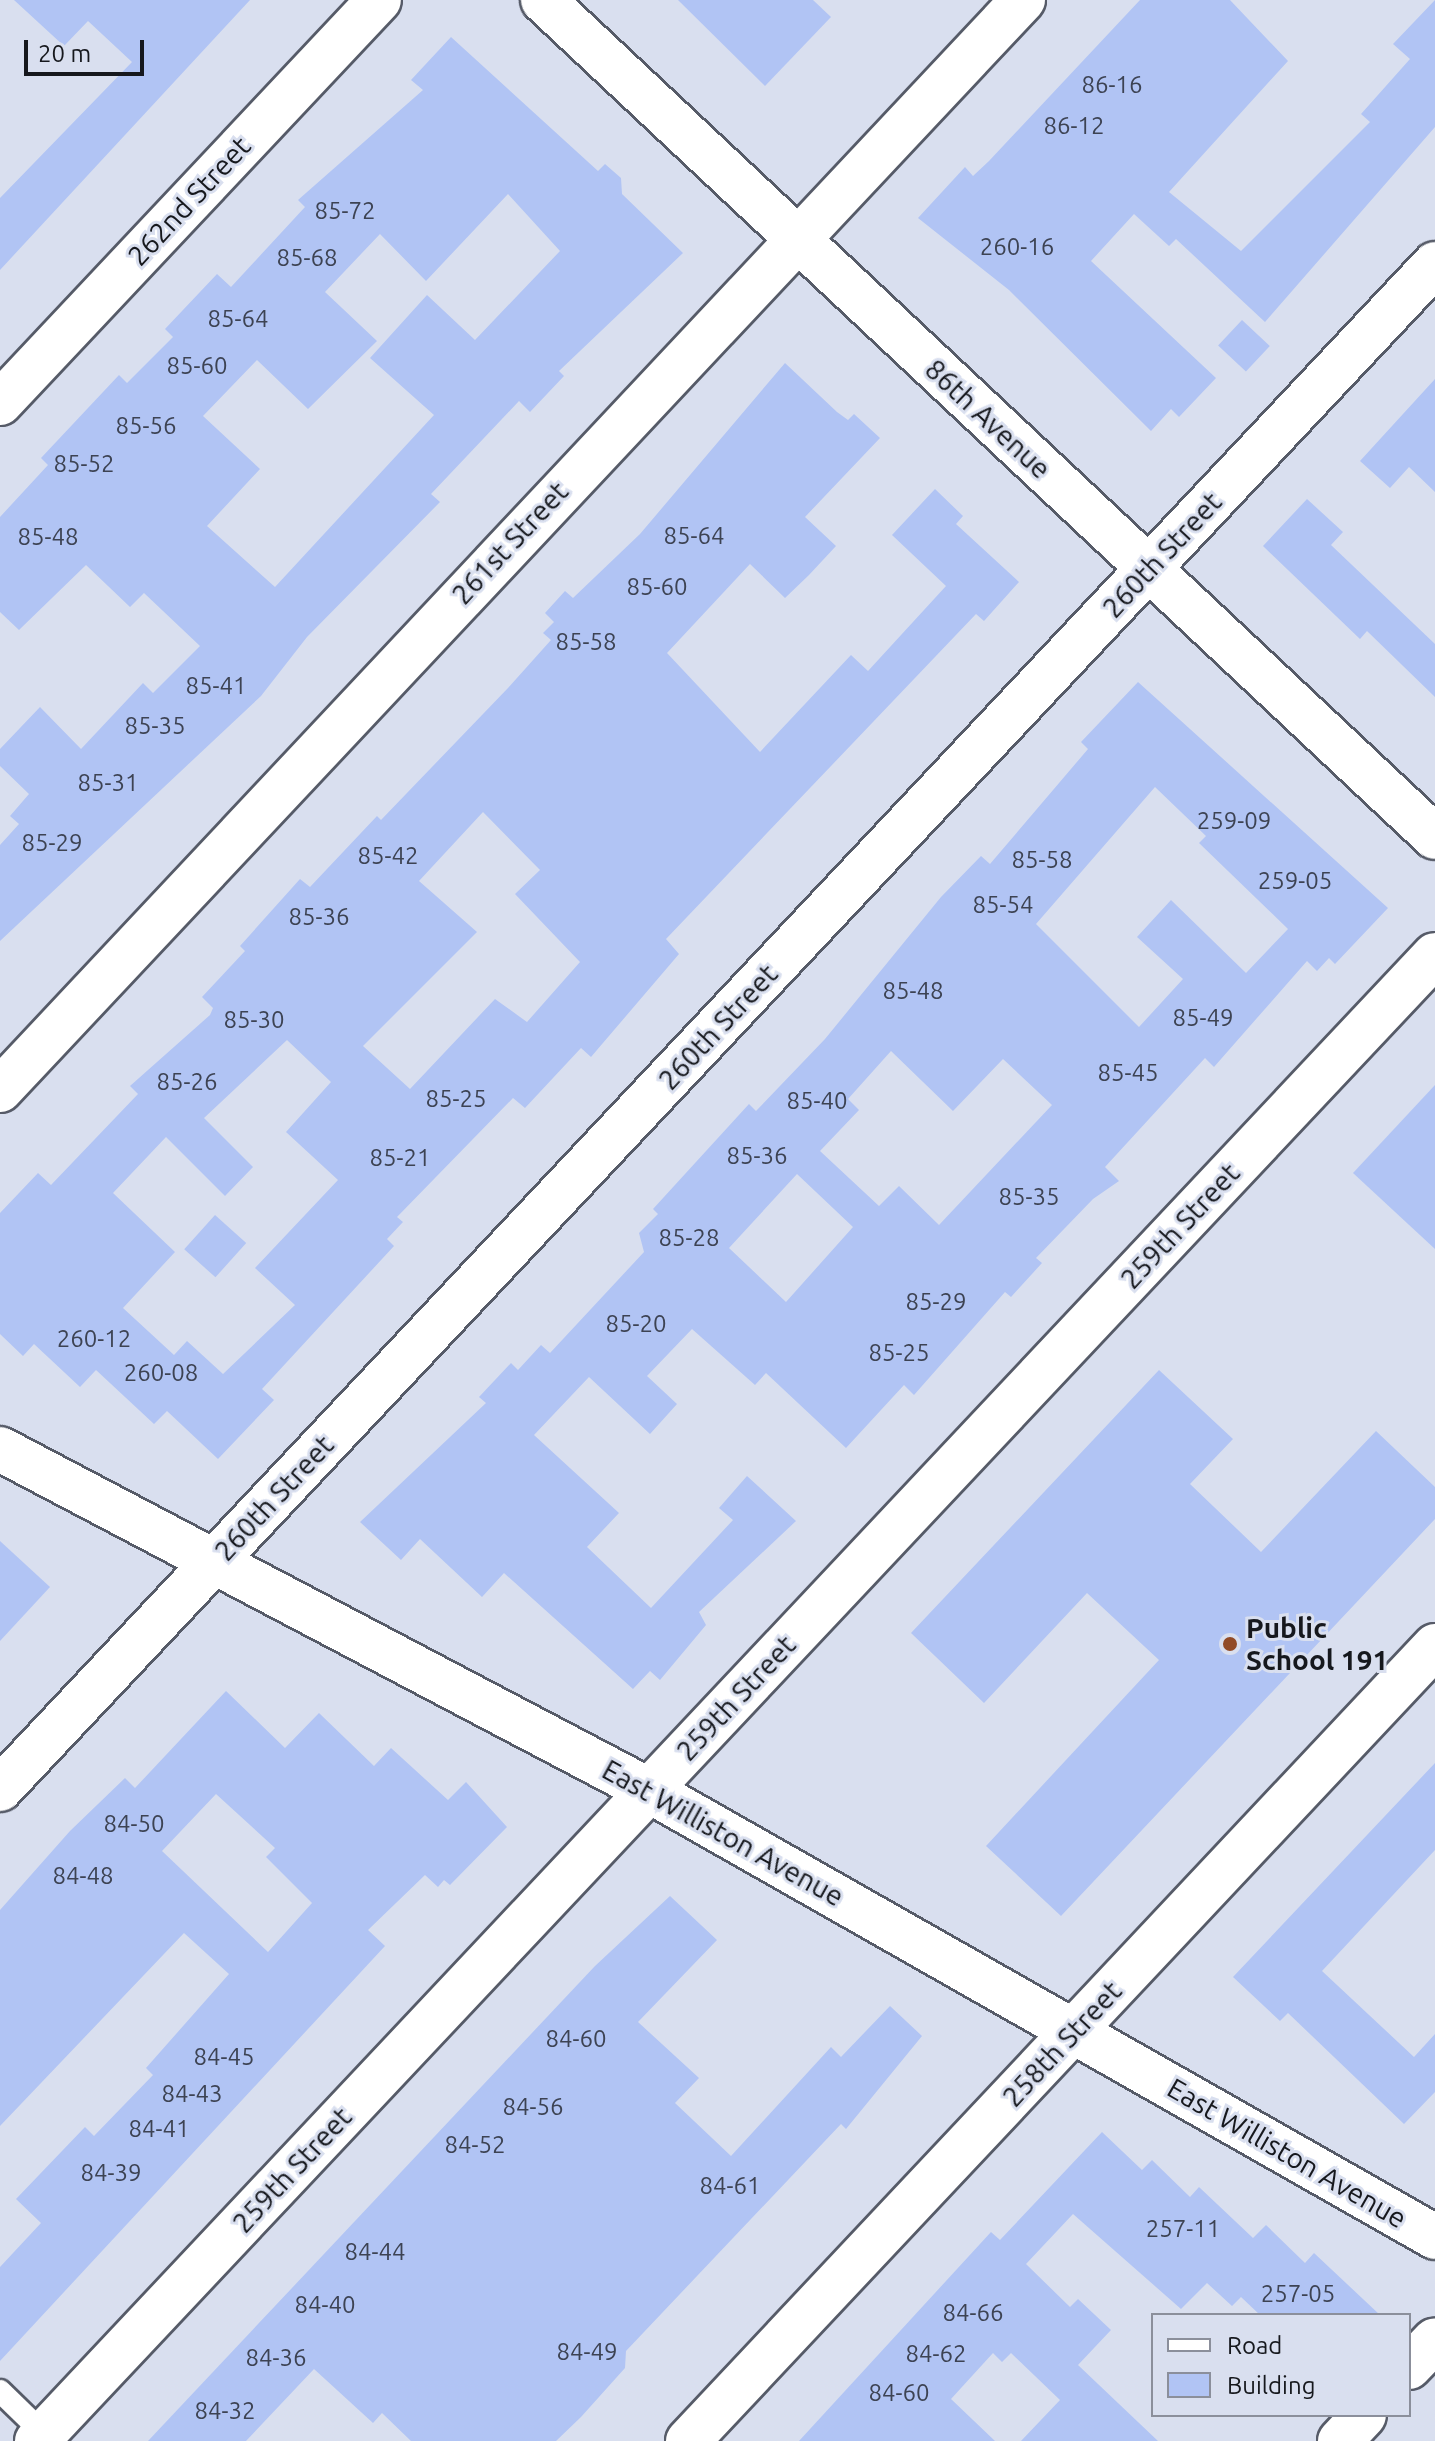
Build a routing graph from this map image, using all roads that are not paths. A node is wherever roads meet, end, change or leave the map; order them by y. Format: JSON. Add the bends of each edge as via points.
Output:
{"nodes":[{"id":1,"x":379,"y":0,"type":"edge"},
{"id":2,"x":543,"y":0,"type":"edge"},
{"id":3,"x":1023,"y":0,"type":"edge"},
{"id":4,"x":795,"y":242,"type":"junction"},
{"id":5,"x":1435,"y":264,"type":"edge"},
{"id":6,"x":0,"y":403,"type":"edge"},
{"id":7,"x":1149,"y":569,"type":"junction"},
{"id":8,"x":1435,"y":837,"type":"edge"},
{"id":9,"x":1435,"y":955,"type":"edge"},
{"id":10,"x":0,"y":1090,"type":"edge"},
{"id":11,"x":0,"y":1449,"type":"edge"},
{"id":12,"x":216,"y":1560,"type":"junction"},
{"id":13,"x":1435,"y":1646,"type":"edge"},
{"id":14,"x":0,"y":1789,"type":"edge"},
{"id":15,"x":650,"y":1791,"type":"junction"},
{"id":16,"x":1074,"y":2031,"type":"junction"},
{"id":17,"x":1435,"y":2237,"type":"edge"},
{"id":18,"x":1435,"y":2340,"type":"edge"},
{"id":19,"x":1411,"y":2365,"type":"edge"},
{"id":20,"x":0,"y":2391,"type":"edge"},
{"id":21,"x":1362,"y":2417,"type":"edge"},
{"id":22,"x":41,"y":2438,"type":"edge"},
{"id":23,"x":688,"y":2441,"type":"edge"},
{"id":24,"x":1340,"y":2441,"type":"edge"}],
"edges":[{"from":1,"to":6,"type":"street","name":"262nd Street"},
{"from":2,"to":4,"type":"street","name":"86th Avenue"},
{"from":3,"to":4,"type":"street","name":"261st Street"},
{"from":4,"to":7,"type":"street","name":"86th Avenue"},
{"from":4,"to":10,"type":"street","name":"261st Street"},
{"from":5,"to":7,"type":"street","name":"260th Street"},
{"from":7,"to":8,"type":"street","name":"86th Avenue"},
{"from":7,"to":12,"type":"street","name":"260th Street"},
{"from":9,"to":15,"type":"street","name":"259th Street"},
{"from":11,"to":12,"type":"street","name":"East Williston Avenue"},
{"from":12,"to":14,"type":"street","name":"260th Street"},
{"from":12,"to":15,"type":"street","name":"East Williston Avenue"},
{"from":13,"to":16,"type":"street","name":"258th Street"},
{"from":15,"to":16,"type":"street","name":"East Williston Avenue"},
{"from":15,"to":22,"type":"street","name":"259th Street"},
{"from":16,"to":17,"type":"street","name":"East Williston Avenue"},
{"from":16,"to":23,"type":"street","name":"258th Street"},
{"from":18,"to":19,"type":"street"},
{"from":20,"to":22,"type":"lane"},
{"from":21,"to":24,"type":"street"}]}
